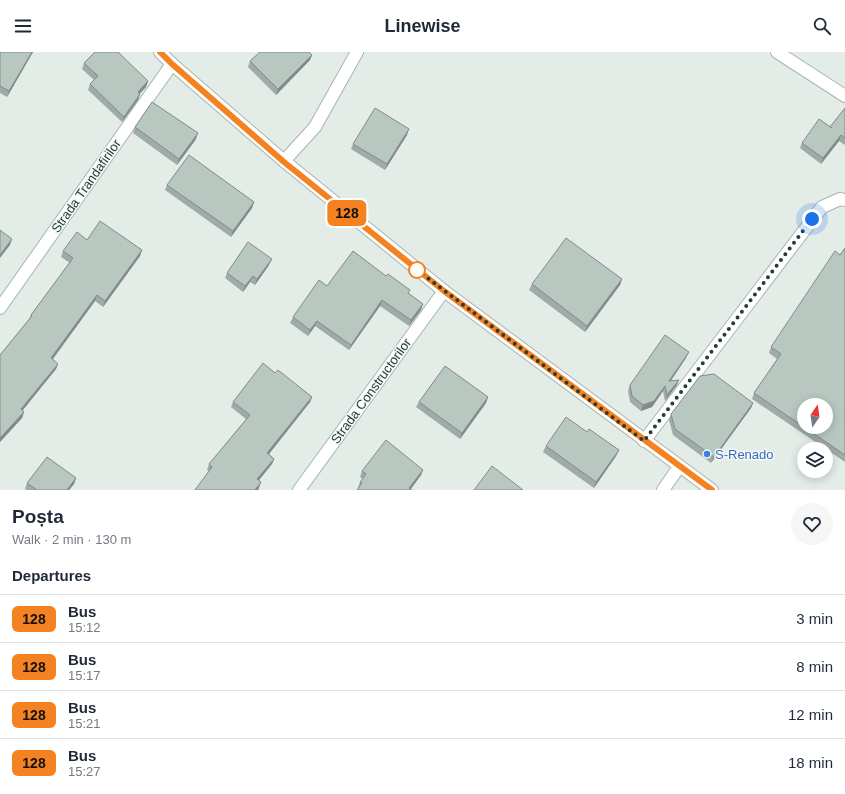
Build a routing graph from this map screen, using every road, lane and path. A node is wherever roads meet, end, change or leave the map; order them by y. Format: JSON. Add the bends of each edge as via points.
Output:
{"nodes":[{"id":1,"x":160,"y":52,"type":"edge"},
{"id":2,"x":356,"y":52,"type":"edge"},
{"id":3,"x":777,"y":52,"type":"edge"},
{"id":4,"x":172,"y":64,"type":"junction"},
{"id":5,"x":845,"y":96,"type":"edge"},
{"id":6,"x":284,"y":162,"type":"junction"},
{"id":7,"x":845,"y":200,"type":"edge"},
{"id":8,"x":444,"y":291,"type":"junction"},
{"id":9,"x":0,"y":308,"type":"edge"},
{"id":10,"x":644,"y":441,"type":"junction"},
{"id":11,"x":679,"y":467,"type":"junction"},
{"id":12,"x":299,"y":490,"type":"edge"},
{"id":13,"x":663,"y":490,"type":"edge"},
{"id":14,"x":712,"y":490,"type":"edge"}],
"edges":[{"from":1,"to":4,"type":"street"},
{"from":2,"to":6,"type":"street","via":[[315,127]]},
{"from":3,"to":5,"type":"street"},
{"from":4,"to":6,"type":"street"},
{"from":4,"to":9,"type":"street","name":"Strada Trandafirilor"},
{"from":6,"to":8,"type":"street"},
{"from":7,"to":10,"type":"street","via":[[840,199],[822,207]]},
{"from":8,"to":10,"type":"street"},
{"from":8,"to":12,"type":"street","name":"Strada Constructorilor"},
{"from":10,"to":11,"type":"street"},
{"from":11,"to":13,"type":"street"},
{"from":11,"to":14,"type":"street"}]}
